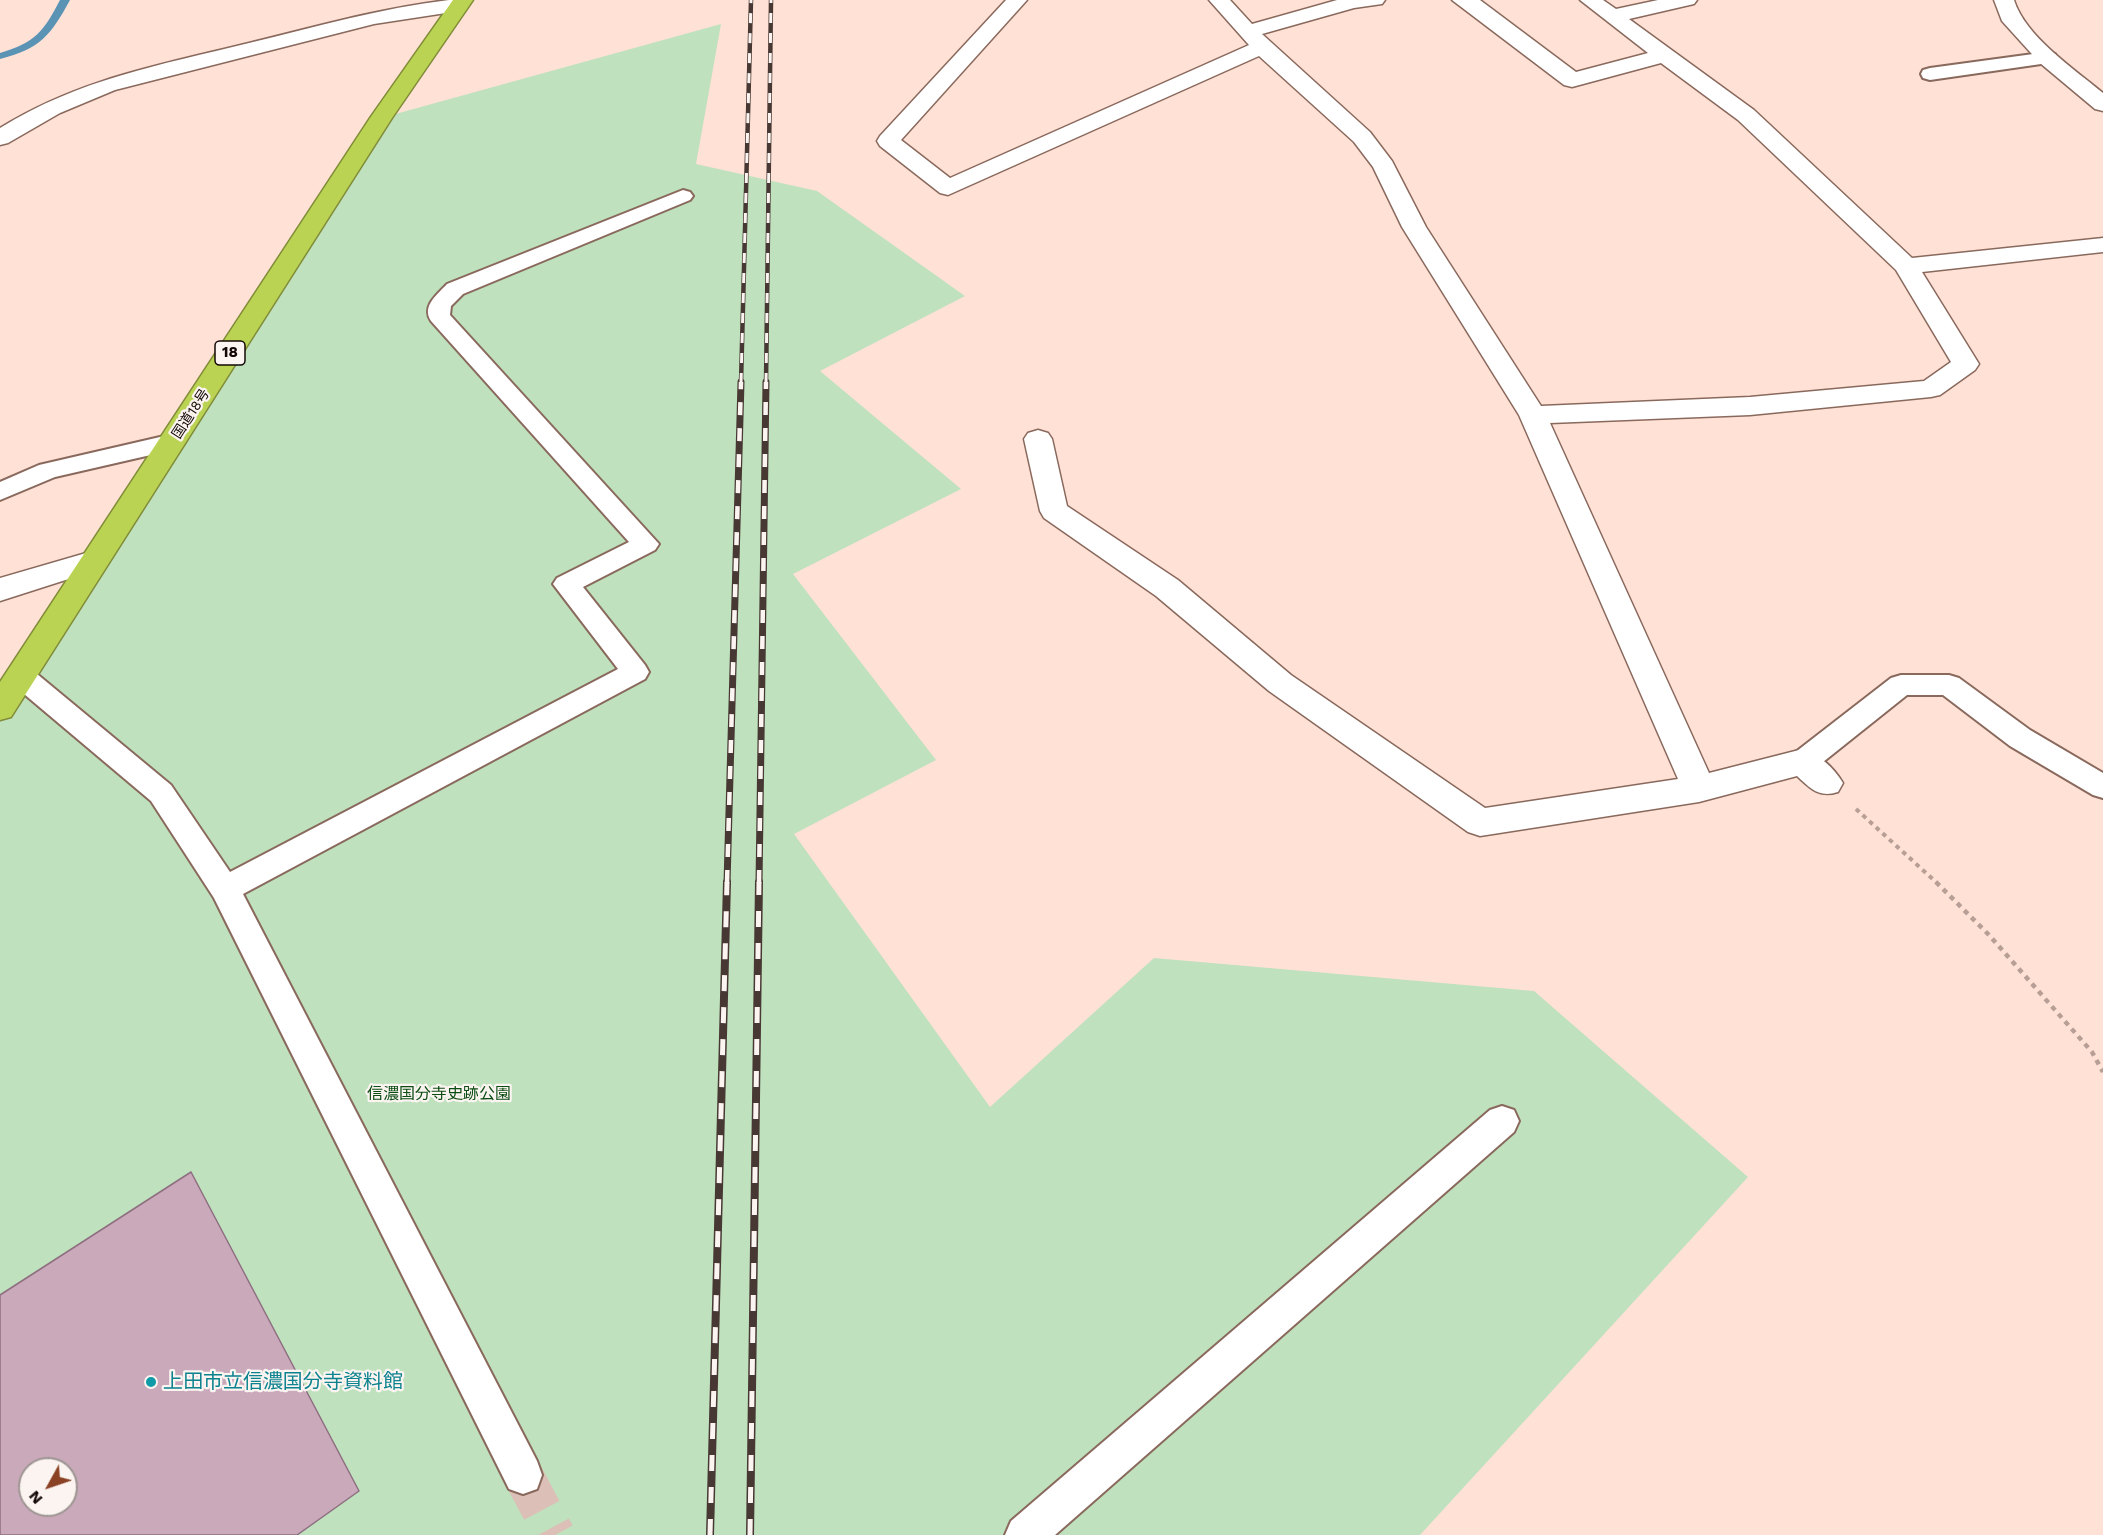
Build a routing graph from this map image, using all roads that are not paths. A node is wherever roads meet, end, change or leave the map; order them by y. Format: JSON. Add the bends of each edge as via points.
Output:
{"nodes":[{"id":1,"x":1017,"y":0,"type":"edge"},
{"id":2,"x":1219,"y":0,"type":"edge"},
{"id":3,"x":1375,"y":0,"type":"edge"},
{"id":4,"x":1462,"y":0,"type":"edge"},
{"id":5,"x":1590,"y":0,"type":"edge"},
{"id":6,"x":1687,"y":0,"type":"edge"},
{"id":7,"x":2004,"y":0,"type":"edge"},
{"id":8,"x":461,"y":3,"type":"edge"},
{"id":9,"x":1612,"y":16,"type":"junction"},
{"id":10,"x":1254,"y":39,"type":"junction"},
{"id":11,"x":1665,"y":55,"type":"junction"},
{"id":12,"x":2048,"y":58,"type":"junction"},
{"id":13,"x":1930,"y":74,"type":"dead end"},
{"id":14,"x":2103,"y":104,"type":"edge"},
{"id":15,"x":0,"y":138,"type":"edge"},
{"id":16,"x":682,"y":196,"type":"dead end"},
{"id":17,"x":2103,"y":245,"type":"edge"},
{"id":18,"x":1906,"y":266,"type":"junction"},
{"id":19,"x":1533,"y":415,"type":"junction"},
{"id":20,"x":1038,"y":439,"type":"dead end"},
{"id":21,"x":173,"y":442,"type":"junction"},
{"id":22,"x":0,"y":492,"type":"edge"},
{"id":23,"x":93,"y":561,"type":"junction"},
{"id":24,"x":0,"y":591,"type":"edge"},
{"id":25,"x":21,"y":676,"type":"junction"},
{"id":26,"x":0,"y":708,"type":"edge"},
{"id":27,"x":1814,"y":773,"type":"joint"},
{"id":28,"x":2103,"y":787,"type":"edge"},
{"id":29,"x":1699,"y":789,"type":"junction"},
{"id":30,"x":225,"y":889,"type":"junction"},
{"id":31,"x":1502,"y":1121,"type":"dead end"},
{"id":32,"x":523,"y":1475,"type":"tunnel mouth"},
{"id":33,"x":1025,"y":1535,"type":"edge"}],
"edges":[{"from":1,"to":10,"type":"street","via":[[888,141],[948,188]]},
{"from":2,"to":10,"type":"street"},
{"from":3,"to":10,"type":"street","via":[[1353,2]]},
{"from":4,"to":11,"type":"street","via":[[1572,80]]},
{"from":5,"to":9,"type":"street"},
{"from":6,"to":9,"type":"street"},
{"from":7,"to":12,"type":"street","via":[[2009,17]]},
{"from":8,"to":15,"type":"street","via":[[374,18],[107,86],[35,115]]},
{"from":8,"to":21,"type":"highway","name":"国道18号","number":"18","via":[[381,118]]},
{"from":9,"to":11,"type":"street"},
{"from":10,"to":19,"type":"street","via":[[1362,137],[1384,166],[1414,227]]},
{"from":11,"to":18,"type":"street","via":[[1746,116]]},
{"from":12,"to":13,"type":"lane"},
{"from":12,"to":14,"type":"street"},
{"from":16,"to":30,"type":"lane","via":[[455,289],[440,304],[439,316],[646,544],[566,584],[635,672]]},
{"from":17,"to":18,"type":"street"},
{"from":18,"to":19,"type":"street","via":[[1966,364],[1931,389],[1750,406]]},
{"from":19,"to":29,"type":"street"},
{"from":20,"to":29,"type":"street","via":[[1054,511],[1167,588],[1280,683],[1480,822]]},
{"from":21,"to":22,"type":"lane","via":[[48,471]]},
{"from":21,"to":23,"type":"highway","name":"国道18号","number":"18"},
{"from":23,"to":24,"type":"street"},
{"from":23,"to":25,"type":"highway","name":"国道18号","number":"18"},
{"from":25,"to":26,"type":"highway","name":"国道18号","number":"18"},
{"from":25,"to":30,"type":"lane","via":[[161,793]]},
{"from":27,"to":28,"type":"lane","via":[[1901,685],[1949,685],[2020,738]]},
{"from":27,"to":29,"type":"street"},
{"from":30,"to":32,"type":"lane"},
{"from":31,"to":33,"type":"lane"}]}
